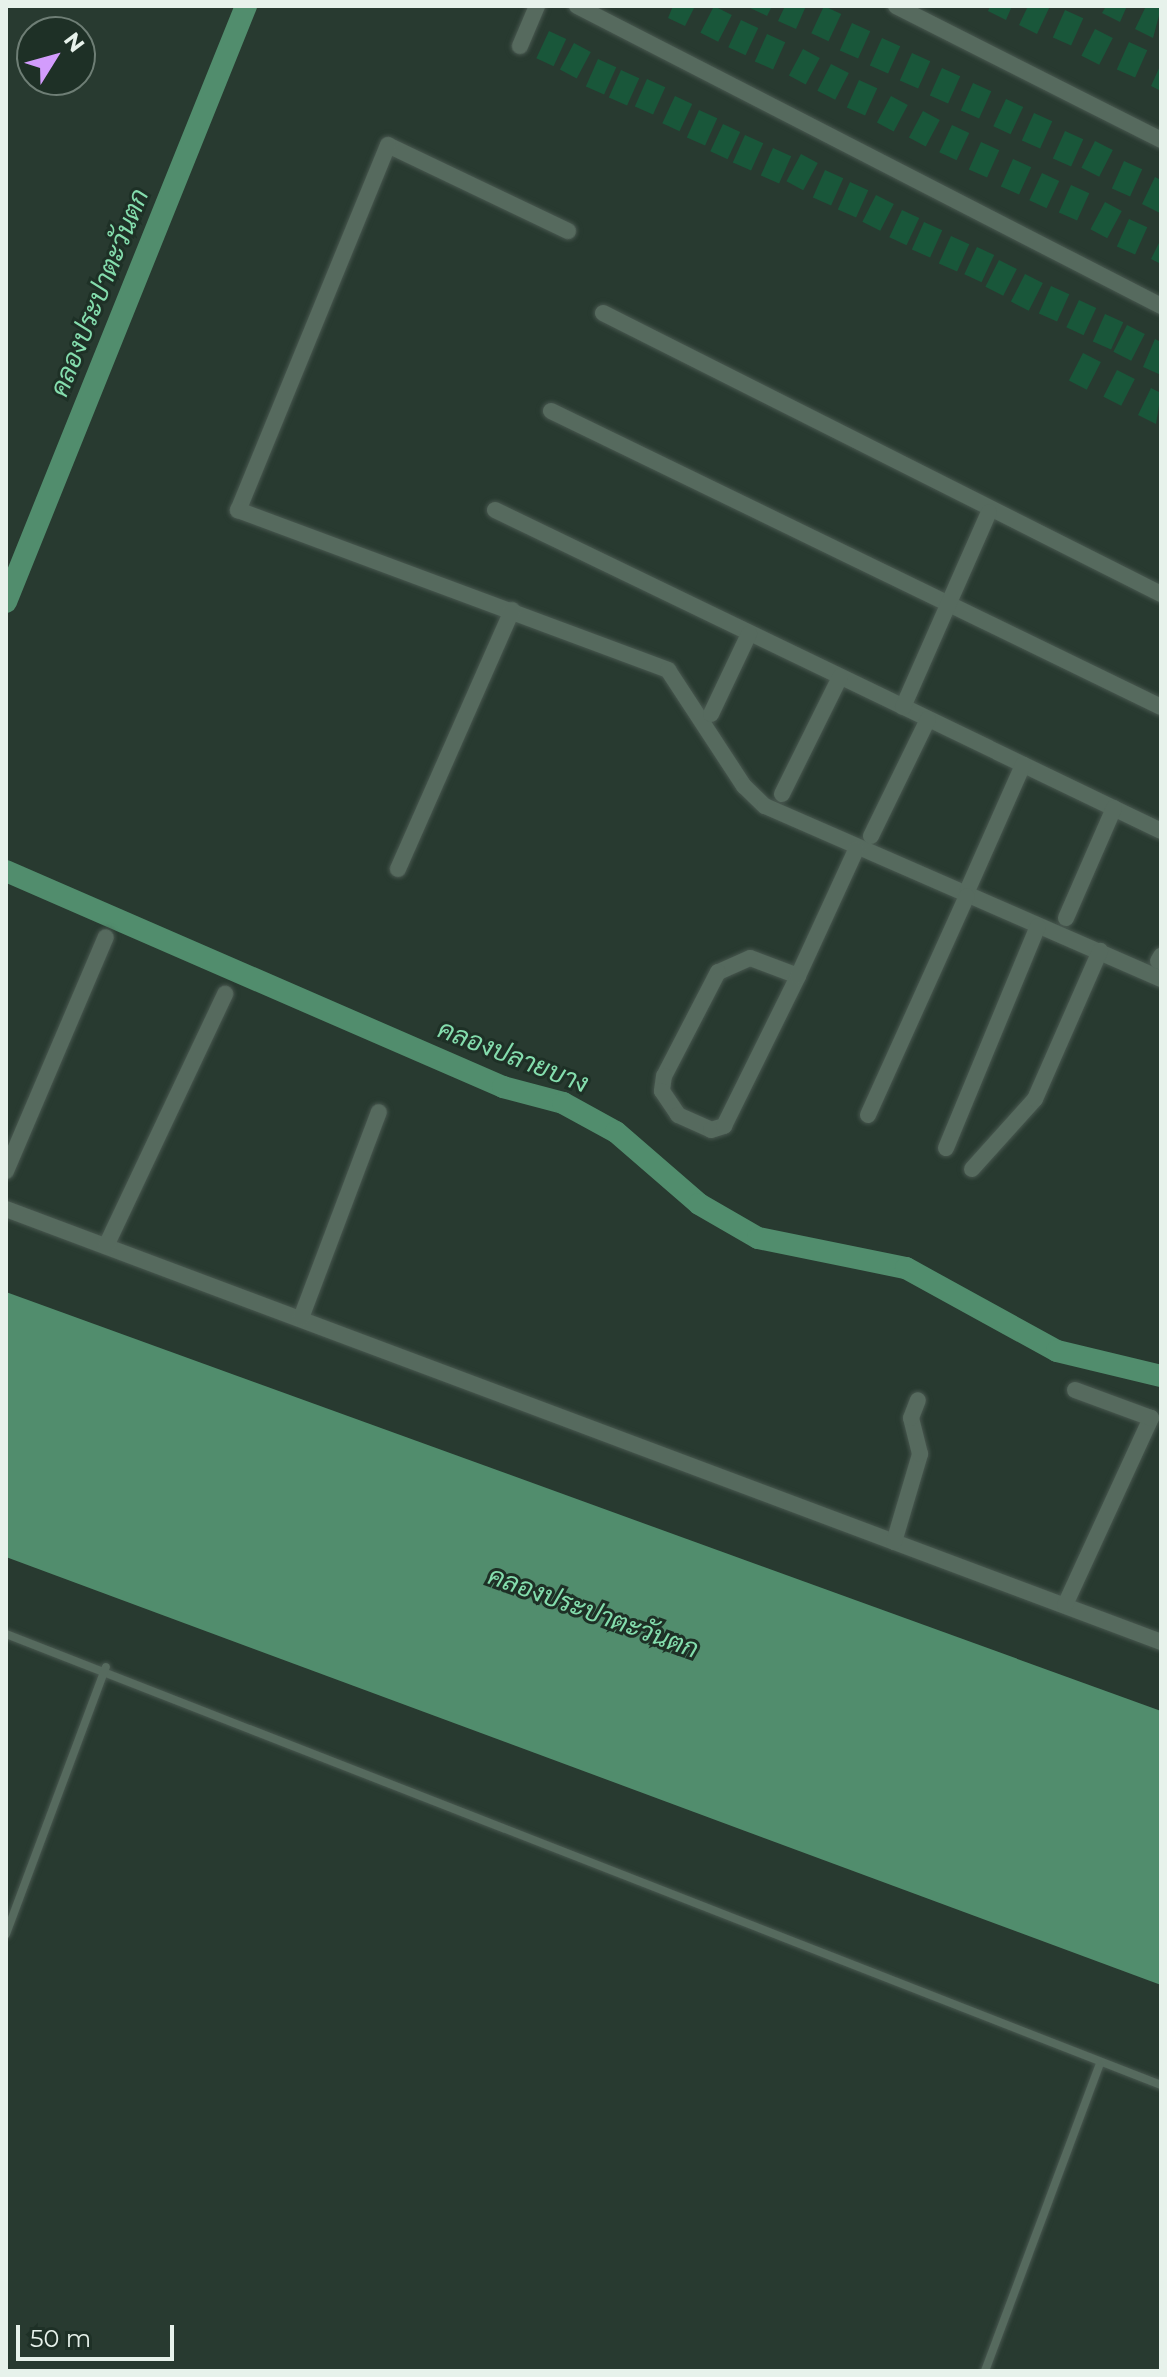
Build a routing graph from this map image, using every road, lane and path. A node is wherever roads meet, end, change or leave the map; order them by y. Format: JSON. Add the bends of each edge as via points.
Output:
{"nodes":[{"id":1,"x":537,"y":6,"type":"edge"},
{"id":2,"x":577,"y":6,"type":"edge"},
{"id":3,"x":896,"y":6,"type":"edge"},
{"id":4,"x":520,"y":46,"type":"dead end"},
{"id":5,"x":1161,"y":140,"type":"edge"},
{"id":6,"x":568,"y":231,"type":"dead end"},
{"id":7,"x":1161,"y":306,"type":"edge"},
{"id":8,"x":603,"y":313,"type":"dead end"},
{"id":9,"x":551,"y":411,"type":"dead end"},
{"id":10,"x":495,"y":510,"type":"dead end"},
{"id":11,"x":989,"y":512,"type":"junction"},
{"id":12,"x":1161,"y":594,"type":"edge"},
{"id":13,"x":949,"y":607,"type":"junction"},
{"id":14,"x":512,"y":610,"type":"junction"},
{"id":15,"x":749,"y":634,"type":"junction"},
{"id":16,"x":840,"y":677,"type":"junction"},
{"id":17,"x":903,"y":707,"type":"junction"},
{"id":18,"x":1161,"y":707,"type":"edge"},
{"id":19,"x":711,"y":714,"type":"dead end"},
{"id":20,"x":928,"y":719,"type":"junction"},
{"id":21,"x":1023,"y":765,"type":"junction"},
{"id":22,"x":782,"y":794,"type":"dead end"},
{"id":23,"x":1114,"y":808,"type":"junction"},
{"id":24,"x":1161,"y":831,"type":"edge"},
{"id":25,"x":871,"y":836,"type":"dead end"},
{"id":26,"x":856,"y":850,"type":"junction"},
{"id":27,"x":398,"y":869,"type":"dead end"},
{"id":28,"x":967,"y":892,"type":"junction"},
{"id":29,"x":1066,"y":918,"type":"dead end"},
{"id":30,"x":1038,"y":926,"type":"junction"},
{"id":31,"x":106,"y":937,"type":"dead end"},
{"id":32,"x":1100,"y":951,"type":"junction"},
{"id":33,"x":798,"y":976,"type":"junction"},
{"id":34,"x":1161,"y":979,"type":"edge"},
{"id":35,"x":225,"y":994,"type":"dead end"},
{"id":36,"x":379,"y":1112,"type":"dead end"},
{"id":37,"x":868,"y":1115,"type":"dead end"},
{"id":38,"x":946,"y":1148,"type":"dead end"},
{"id":39,"x":972,"y":1169,"type":"dead end"},
{"id":40,"x":6,"y":1171,"type":"edge"},
{"id":41,"x":6,"y":1209,"type":"edge"},
{"id":42,"x":106,"y":1246,"type":"junction"},
{"id":43,"x":301,"y":1318,"type":"junction"},
{"id":44,"x":1075,"y":1390,"type":"dead end"},
{"id":45,"x":918,"y":1400,"type":"dead end"},
{"id":46,"x":894,"y":1542,"type":"junction"},
{"id":47,"x":1065,"y":1605,"type":"junction"},
{"id":48,"x":6,"y":1634,"type":"edge"},
{"id":49,"x":1161,"y":1642,"type":"edge"},
{"id":50,"x":106,"y":1667,"type":"junction"},
{"id":51,"x":6,"y":1934,"type":"edge"},
{"id":52,"x":1100,"y":2063,"type":"junction"},
{"id":53,"x":1161,"y":2085,"type":"edge"},
{"id":54,"x":985,"y":2371,"type":"edge"}],
"edges":[{"from":1,"to":4,"type":"street"},
{"from":2,"to":7,"type":"street"},
{"from":3,"to":5,"type":"street"},
{"from":6,"to":14,"type":"street","via":[[388,145],[238,510]]},
{"from":8,"to":11,"type":"street"},
{"from":9,"to":13,"type":"street"},
{"from":10,"to":15,"type":"street"},
{"from":11,"to":12,"type":"street"},
{"from":11,"to":13,"type":"street"},
{"from":13,"to":17,"type":"street"},
{"from":13,"to":18,"type":"street"},
{"from":14,"to":26,"type":"street","via":[[668,670],[753,796]]},
{"from":14,"to":27,"type":"street"},
{"from":15,"to":16,"type":"street"},
{"from":15,"to":19,"type":"street"},
{"from":16,"to":17,"type":"street"},
{"from":16,"to":22,"type":"street"},
{"from":17,"to":20,"type":"street"},
{"from":20,"to":21,"type":"street"},
{"from":20,"to":25,"type":"street"},
{"from":21,"to":23,"type":"street"},
{"from":21,"to":28,"type":"street"},
{"from":23,"to":24,"type":"street"},
{"from":23,"to":29,"type":"street"},
{"from":26,"to":28,"type":"street"},
{"from":26,"to":33,"type":"street"},
{"from":28,"to":30,"type":"street"},
{"from":28,"to":37,"type":"street"},
{"from":30,"to":32,"type":"street"},
{"from":30,"to":38,"type":"street"},
{"from":31,"to":40,"type":"street"},
{"from":32,"to":34,"type":"street"},
{"from":32,"to":39,"type":"street","via":[[1035,1099]]},
{"from":33,"to":33,"type":"street","via":[[750,958],[718,972],[664,1076],[662,1091],[678,1115],[711,1130],[724,1126]]},
{"from":35,"to":42,"type":"street"},
{"from":36,"to":43,"type":"street"},
{"from":41,"to":42,"type":"street"},
{"from":42,"to":43,"type":"street"},
{"from":43,"to":46,"type":"street"},
{"from":44,"to":47,"type":"street","via":[[1151,1418]]},
{"from":45,"to":46,"type":"street","via":[[911,1418],[920,1454]]},
{"from":46,"to":47,"type":"street"},
{"from":47,"to":49,"type":"street"},
{"from":48,"to":50,"type":"lane"},
{"from":50,"to":51,"type":"lane"},
{"from":50,"to":52,"type":"lane"},
{"from":52,"to":53,"type":"lane"},
{"from":52,"to":54,"type":"lane"}]}
